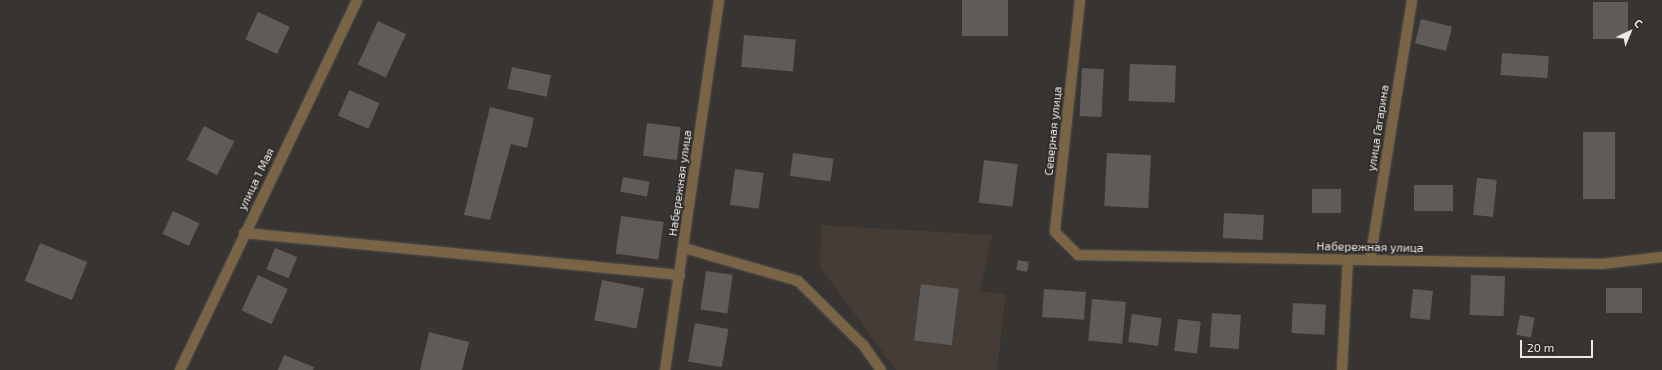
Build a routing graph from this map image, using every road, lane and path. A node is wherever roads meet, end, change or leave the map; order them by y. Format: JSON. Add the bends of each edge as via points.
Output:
{"nodes":[{"id":1,"x":357,"y":0,"type":"edge"},
{"id":2,"x":719,"y":0,"type":"edge"},
{"id":3,"x":1080,"y":0,"type":"edge"},
{"id":4,"x":1412,"y":0,"type":"edge"},
{"id":5,"x":244,"y":234,"type":"junction"},
{"id":6,"x":684,"y":248,"type":"junction"},
{"id":7,"x":1078,"y":255,"type":"joint"},
{"id":8,"x":1662,"y":257,"type":"edge"},
{"id":9,"x":1348,"y":260,"type":"junction"},
{"id":10,"x":1370,"y":260,"type":"junction"},
{"id":11,"x":680,"y":275,"type":"junction"},
{"id":12,"x":180,"y":370,"type":"edge"},
{"id":13,"x":665,"y":370,"type":"edge"},
{"id":14,"x":881,"y":370,"type":"edge"},
{"id":15,"x":1342,"y":370,"type":"edge"}],
"edges":[{"from":1,"to":5,"type":"street","name":"улица 1 Мая"},
{"from":2,"to":6,"type":"street","name":"Набережная улица"},
{"from":3,"to":7,"type":"street","name":"Северная улица","via":[[1055,232]]},
{"from":4,"to":10,"type":"street","name":"улица Гагарина"},
{"from":5,"to":11,"type":"street"},
{"from":5,"to":12,"type":"street","name":"улица 1 Мая"},
{"from":6,"to":11,"type":"street","name":"Набережная улица"},
{"from":6,"to":14,"type":"street","via":[[798,281],[864,346]]},
{"from":7,"to":9,"type":"street","name":"Набережная улица"},
{"from":8,"to":10,"type":"street","name":"Набережная улица","via":[[1602,264]]},
{"from":9,"to":10,"type":"street","name":"Набережная улица"},
{"from":9,"to":15,"type":"street"},
{"from":11,"to":13,"type":"street","name":"Набережная улица"}]}
